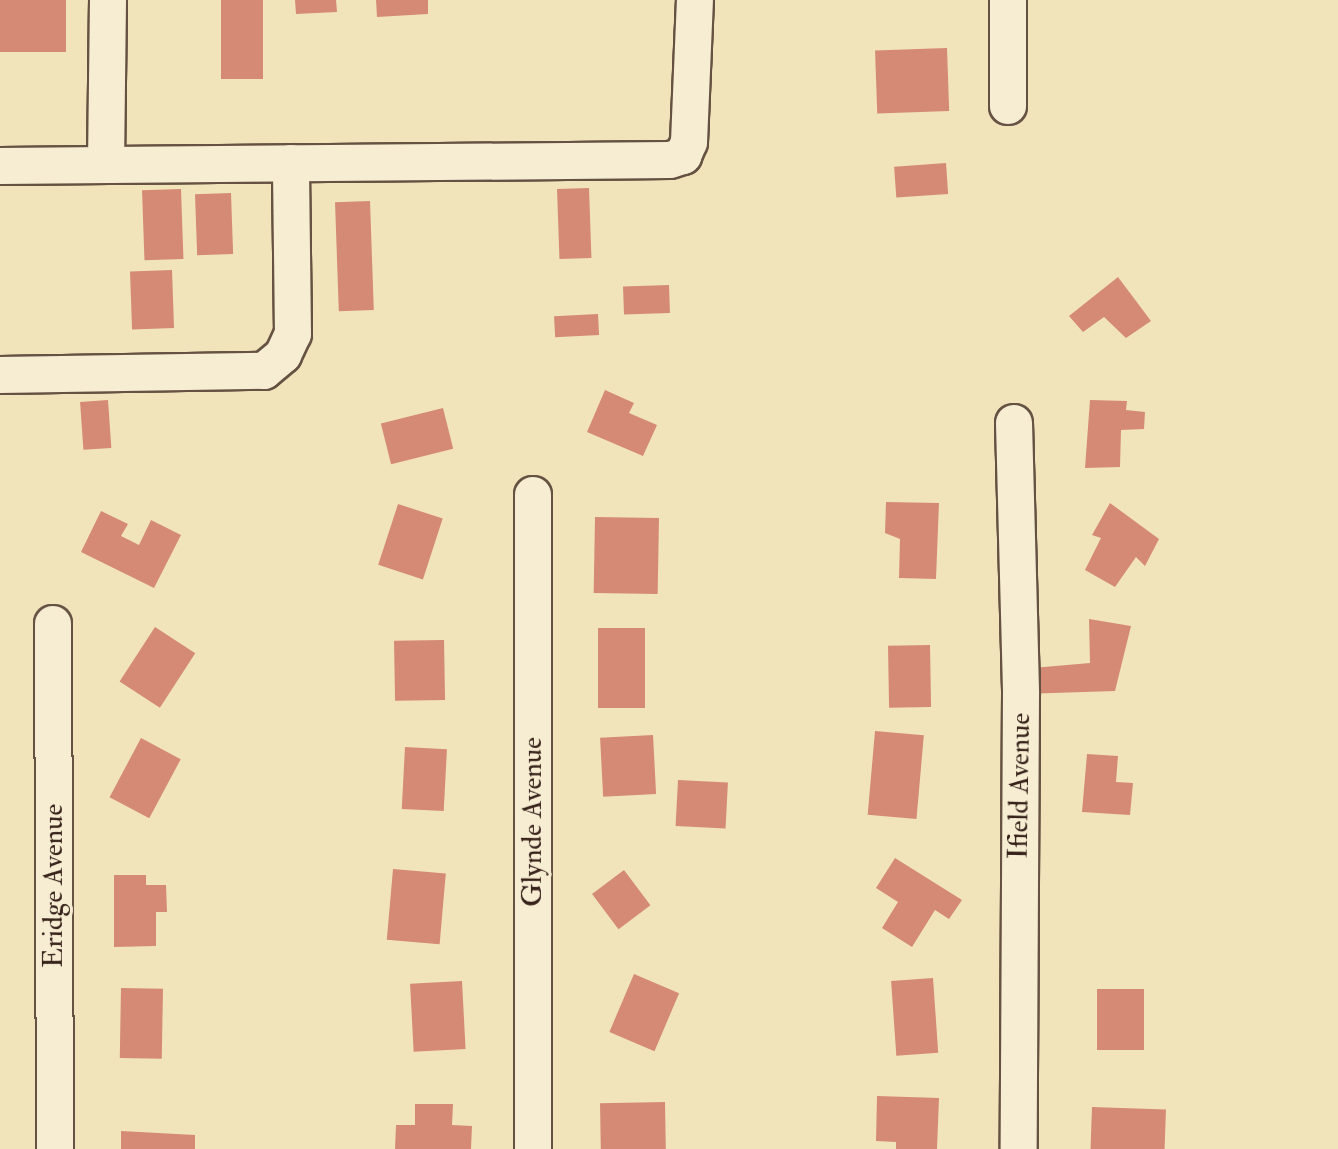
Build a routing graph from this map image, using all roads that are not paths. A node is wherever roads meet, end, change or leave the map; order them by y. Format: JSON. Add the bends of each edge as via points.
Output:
{"nodes":[{"id":1,"x":108,"y":0,"type":"edge"},
{"id":2,"x":695,"y":0,"type":"edge"},
{"id":3,"x":1008,"y":0,"type":"edge"},
{"id":4,"x":1008,"y":106,"type":"dead end"},
{"id":5,"x":291,"y":163,"type":"junction"},
{"id":6,"x":106,"y":164,"type":"junction"},
{"id":7,"x":0,"y":166,"type":"edge"},
{"id":8,"x":0,"y":375,"type":"edge"},
{"id":9,"x":1014,"y":423,"type":"dead end"},
{"id":10,"x":533,"y":495,"type":"dead end"},
{"id":11,"x":53,"y":624,"type":"dead end"},
{"id":12,"x":55,"y":1149,"type":"edge"},
{"id":13,"x":533,"y":1149,"type":"edge"},
{"id":14,"x":1019,"y":1149,"type":"edge"}],
"edges":[{"from":1,"to":6,"type":"street"},
{"from":2,"to":5,"type":"street","via":[[689,142],[683,156]]},
{"from":3,"to":4,"type":"street"},
{"from":5,"to":6,"type":"street"},
{"from":5,"to":8,"type":"street","via":[[293,334],[283,355],[264,371]]},
{"from":6,"to":7,"type":"street"},
{"from":9,"to":14,"type":"street","name":"Ifield Avenue","via":[[1021,682]]},
{"from":10,"to":13,"type":"street","name":"Glynde Avenue"},
{"from":11,"to":12,"type":"street","name":"Eridge Avenue"}]}
